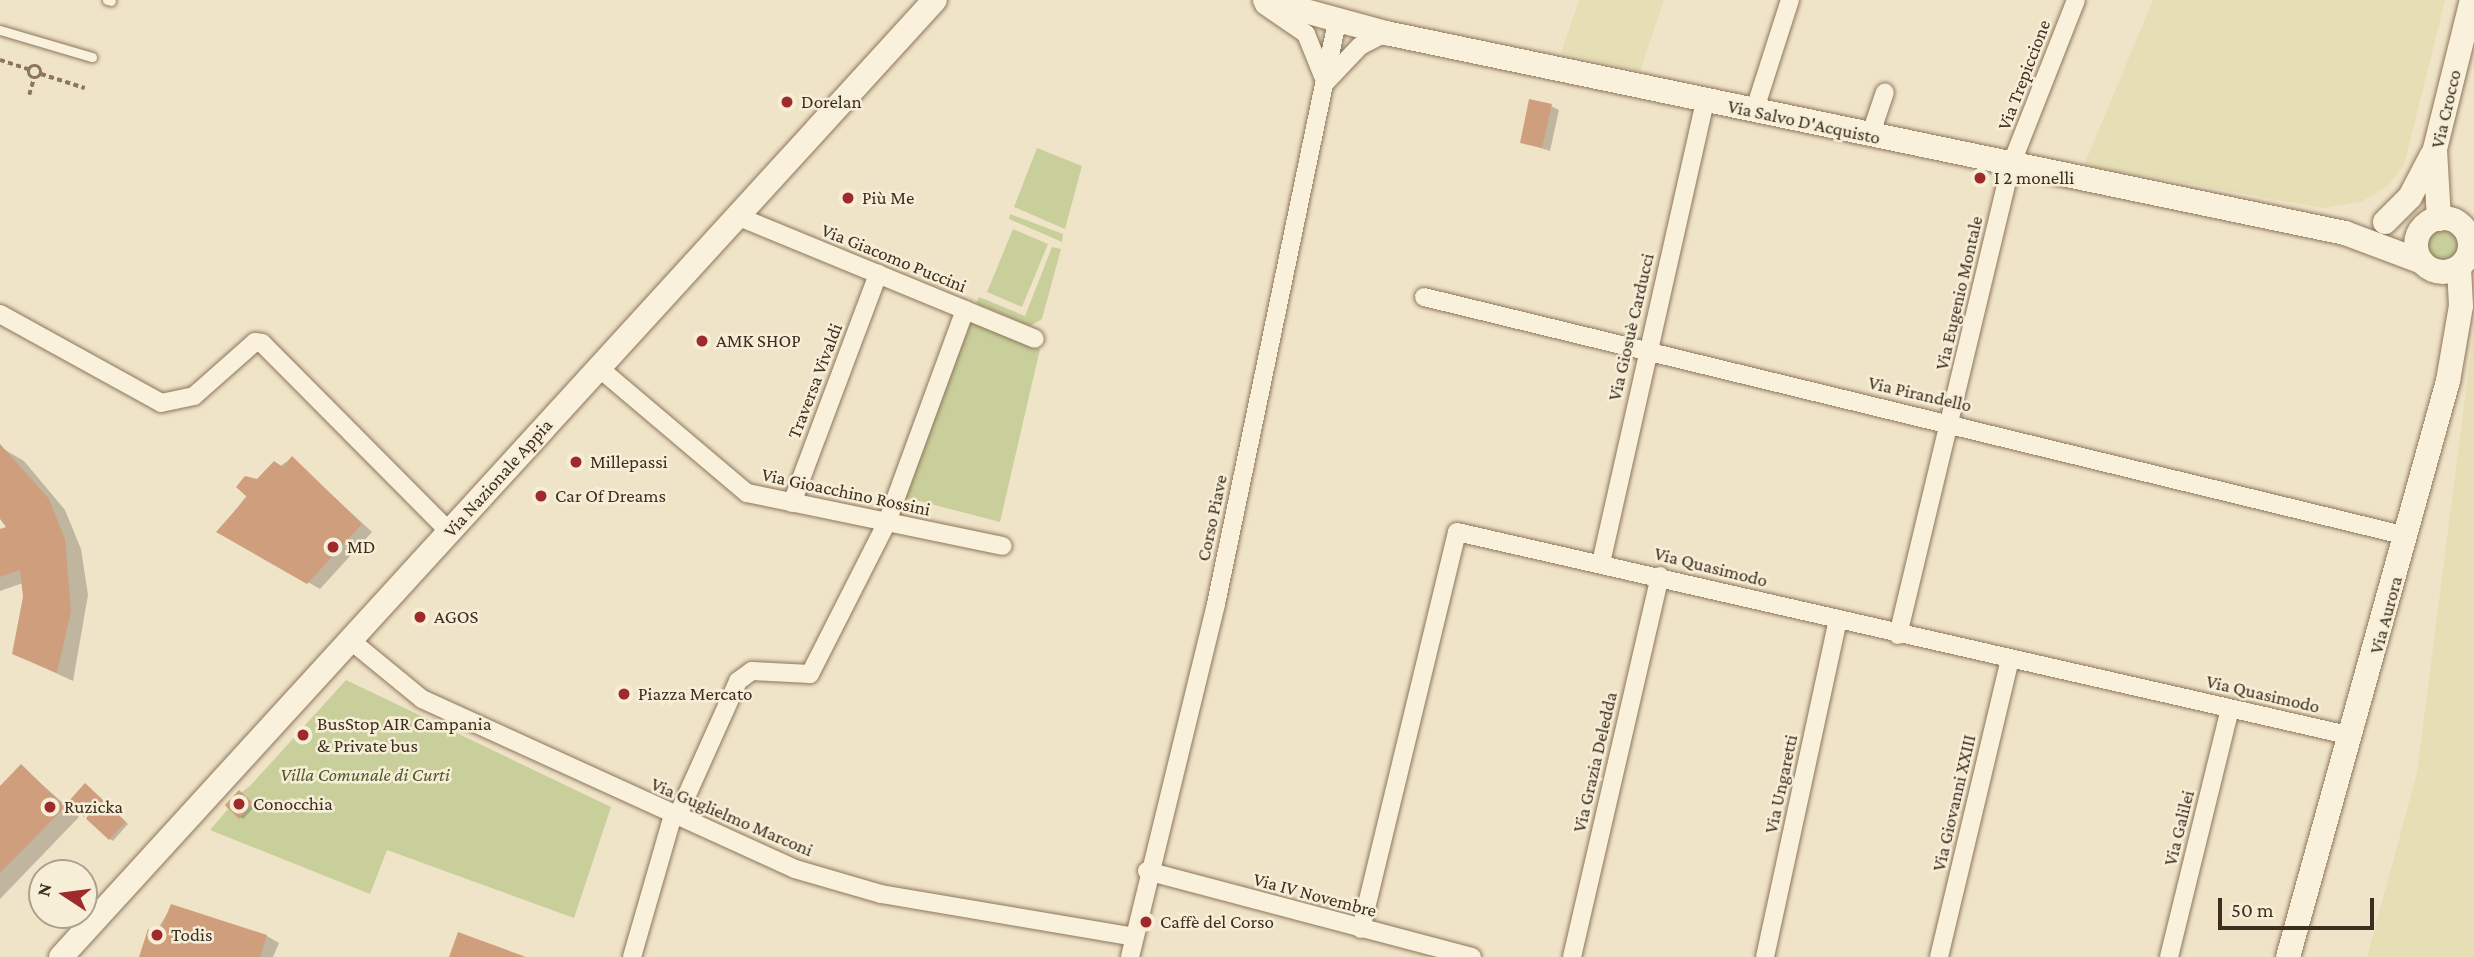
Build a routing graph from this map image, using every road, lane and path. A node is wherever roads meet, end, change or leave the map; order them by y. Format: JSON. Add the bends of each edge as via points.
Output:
{"nodes":[{"id":1,"x":935,"y":0,"type":"edge"},
{"id":2,"x":1255,"y":0,"type":"edge"},
{"id":3,"x":1265,"y":0,"type":"edge"},
{"id":4,"x":1790,"y":0,"type":"edge"},
{"id":5,"x":2076,"y":0,"type":"edge"},
{"id":6,"x":2472,"y":0,"type":"edge"},
{"id":7,"x":1337,"y":22,"type":"junction"},
{"id":8,"x":0,"y":30,"type":"edge"},
{"id":9,"x":1386,"y":33,"type":"junction"},
{"id":10,"x":92,"y":57,"type":"dead end"},
{"id":11,"x":0,"y":60,"type":"edge"},
{"id":12,"x":30,"y":70,"type":"junction"},
{"id":13,"x":41,"y":74,"type":"junction"},
{"id":14,"x":34,"y":78,"type":"junction"},
{"id":15,"x":1324,"y":84,"type":"junction"},
{"id":16,"x":85,"y":88,"type":"dead end"},
{"id":17,"x":1885,"y":92,"type":"dead end"},
{"id":18,"x":29,"y":95,"type":"dead end"},
{"id":19,"x":1705,"y":102,"type":"junction"},
{"id":20,"x":1754,"y":112,"type":"junction"},
{"id":21,"x":1870,"y":136,"type":"junction"},
{"id":22,"x":2435,"y":149,"type":"junction"},
{"id":23,"x":2011,"y":165,"type":"junction"},
{"id":24,"x":2410,"y":197,"type":"junction"},
{"id":25,"x":737,"y":216,"type":"junction"},
{"id":26,"x":2385,"y":222,"type":"junction"},
{"id":27,"x":2429,"y":225,"type":"junction"},
{"id":28,"x":2345,"y":233,"type":"junction"},
{"id":29,"x":2472,"y":242,"type":"edge"},
{"id":30,"x":2422,"y":262,"type":"junction"},
{"id":31,"x":2459,"y":268,"type":"junction"},
{"id":32,"x":878,"y":274,"type":"junction"},
{"id":33,"x":1423,"y":297,"type":"dead end"},
{"id":34,"x":2467,"y":304,"type":"edge"},
{"id":35,"x":965,"y":310,"type":"junction"},
{"id":36,"x":0,"y":314,"type":"edge"},
{"id":37,"x":1035,"y":339,"type":"dead end"},
{"id":38,"x":1645,"y":354,"type":"junction"},
{"id":39,"x":599,"y":368,"type":"junction"},
{"id":40,"x":1950,"y":422,"type":"junction"},
{"id":41,"x":792,"y":503,"type":"junction"},
{"id":42,"x":887,"y":522,"type":"junction"},
{"id":43,"x":450,"y":532,"type":"junction"},
{"id":44,"x":2407,"y":536,"type":"junction"},
{"id":45,"x":1003,"y":546,"type":"dead end"},
{"id":46,"x":1601,"y":563,"type":"junction"},
{"id":47,"x":1660,"y":576,"type":"junction"},
{"id":48,"x":1838,"y":620,"type":"junction"},
{"id":49,"x":1898,"y":635,"type":"junction"},
{"id":50,"x":350,"y":640,"type":"junction"},
{"id":51,"x":2010,"y":660,"type":"junction"},
{"id":52,"x":2230,"y":709,"type":"junction"},
{"id":53,"x":2352,"y":736,"type":"junction"},
{"id":54,"x":675,"y":816,"type":"junction"},
{"id":55,"x":1147,"y":870,"type":"junction"},
{"id":56,"x":1361,"y":929,"type":"junction"},
{"id":57,"x":1134,"y":937,"type":"junction"},
{"id":58,"x":61,"y":957,"type":"edge"},
{"id":59,"x":632,"y":957,"type":"edge"},
{"id":60,"x":1130,"y":957,"type":"edge"},
{"id":61,"x":1472,"y":957,"type":"edge"},
{"id":62,"x":1572,"y":957,"type":"edge"},
{"id":63,"x":1765,"y":957,"type":"edge"},
{"id":64,"x":1939,"y":957,"type":"edge"},
{"id":65,"x":2169,"y":957,"type":"edge"},
{"id":66,"x":2288,"y":957,"type":"edge"}],
"edges":[{"from":1,"to":25,"type":"street","name":"Via Nazionale Appia"},
{"from":2,"to":15,"type":"street","name":"Corso Piave","via":[[1306,34],[1318,51]]},
{"from":3,"to":7,"type":"street","name":"Via Salvo D'Acquisto"},
{"from":4,"to":20,"type":"street"},
{"from":5,"to":23,"type":"street","name":"Via Trepiccione"},
{"from":6,"to":22,"type":"street","name":"Via Crocco"},
{"from":7,"to":9,"type":"street","name":"Via Salvo D'Acquisto"},
{"from":7,"to":15,"type":"street","name":"Corso Piave"},
{"from":8,"to":10,"type":"lane"},
{"from":9,"to":15,"type":"street","via":[[1360,46]]},
{"from":9,"to":19,"type":"street","name":"Via Salvo D'Acquisto"},
{"from":11,"to":12,"type":"path"},
{"from":12,"to":13,"type":"path","via":[[38,67]]},
{"from":12,"to":14,"type":"path"},
{"from":13,"to":14,"type":"path"},
{"from":13,"to":16,"type":"path"},
{"from":14,"to":18,"type":"path"},
{"from":15,"to":55,"type":"street","name":"Corso Piave","via":[[1216,604]]},
{"from":17,"to":21,"type":"street"},
{"from":19,"to":20,"type":"street","name":"Via Salvo D'Acquisto"},
{"from":19,"to":38,"type":"street","name":"Via Giosuè Carducci"},
{"from":20,"to":21,"type":"street","name":"Via Salvo D'Acquisto"},
{"from":21,"to":23,"type":"street","name":"Via Salvo D'Acquisto"},
{"from":22,"to":24,"type":"street"},
{"from":22,"to":27,"type":"street","name":"Via Crocco"},
{"from":23,"to":28,"type":"street","name":"Via Salvo D'Acquisto"},
{"from":23,"to":40,"type":"street","name":"Via Eugenio Montale"},
{"from":24,"to":26,"type":"street"},
{"from":24,"to":27,"type":"street"},
{"from":25,"to":32,"type":"street","name":"Via Giacomo Puccini"},
{"from":25,"to":39,"type":"street","name":"Via Nazionale Appia"},
{"from":26,"to":27,"type":"street","name":"Via Salvo D'Acquisto"},
{"from":26,"to":28,"type":"street","name":"Via Salvo D'Acquisto"},
{"from":27,"to":29,"type":"street","name":"Via Salvo D'Acquisto","via":[[2456,221]]},
{"from":27,"to":30,"type":"street"},
{"from":28,"to":30,"type":"street","name":"Via Salvo D'Acquisto"},
{"from":29,"to":31,"type":"street","name":"Via Salvo D'Acquisto"},
{"from":30,"to":31,"type":"street","name":"Via Salvo D'Acquisto","via":[[2435,271]]},
{"from":31,"to":34,"type":"street","name":"Via Aurora"},
{"from":32,"to":35,"type":"street","name":"Via Giacomo Puccini"},
{"from":32,"to":41,"type":"street","name":"Traversa Vivaldi"},
{"from":33,"to":38,"type":"street","name":"Via Pirandello"},
{"from":34,"to":44,"type":"street","name":"Via Aurora"},
{"from":35,"to":37,"type":"street","name":"Via Giacomo Puccini"},
{"from":35,"to":42,"type":"street"},
{"from":36,"to":43,"type":"street","via":[[161,403],[194,396],[255,342],[262,343]]},
{"from":38,"to":40,"type":"street","name":"Via Pirandello"},
{"from":38,"to":46,"type":"street","name":"Via Giosuè Carducci"},
{"from":39,"to":41,"type":"street","name":"Via Gioacchino Rossini","via":[[747,493]]},
{"from":39,"to":43,"type":"street","name":"Via Nazionale Appia"},
{"from":40,"to":44,"type":"street","name":"Via Pirandello"},
{"from":40,"to":49,"type":"street","name":"Via Eugenio Montale"},
{"from":41,"to":42,"type":"street","name":"Via Gioacchino Rossini"},
{"from":42,"to":45,"type":"street","name":"Via Gioacchino Rossini"},
{"from":42,"to":54,"type":"street","via":[[807,678],[752,671],[738,681]]},
{"from":43,"to":50,"type":"street","name":"Via Nazionale Appia"},
{"from":44,"to":53,"type":"street","name":"Via Aurora"},
{"from":46,"to":47,"type":"street","name":"Via Quasimodo"},
{"from":46,"to":56,"type":"street","name":"Via Quasimodo","via":[[1457,532]]},
{"from":47,"to":48,"type":"street","name":"Via Quasimodo"},
{"from":47,"to":62,"type":"street","name":"Via Grazia Deledda"},
{"from":48,"to":49,"type":"street","name":"Via Quasimodo"},
{"from":48,"to":63,"type":"street","name":"Via Ungaretti"},
{"from":49,"to":51,"type":"street","name":"Via Quasimodo"},
{"from":50,"to":54,"type":"street","name":"Via Guglielmo Marconi","via":[[422,699]]},
{"from":50,"to":58,"type":"street","name":"Via Nazionale Appia"},
{"from":51,"to":52,"type":"street","name":"Via Quasimodo"},
{"from":51,"to":64,"type":"street","name":"Via Giovanni XXIII"},
{"from":52,"to":53,"type":"street","name":"Via Quasimodo"},
{"from":52,"to":65,"type":"street","name":"Via Galilei"},
{"from":53,"to":66,"type":"street","name":"Via Aurora"},
{"from":54,"to":57,"type":"street","name":"Via Guglielmo Marconi","via":[[795,869],[881,894]]},
{"from":54,"to":59,"type":"street"},
{"from":55,"to":56,"type":"street","name":"Via IV Novembre"},
{"from":55,"to":57,"type":"street","name":"Corso Piave"},
{"from":56,"to":61,"type":"street","name":"Via IV Novembre"},
{"from":57,"to":60,"type":"street","name":"Corso Piave"}]}
